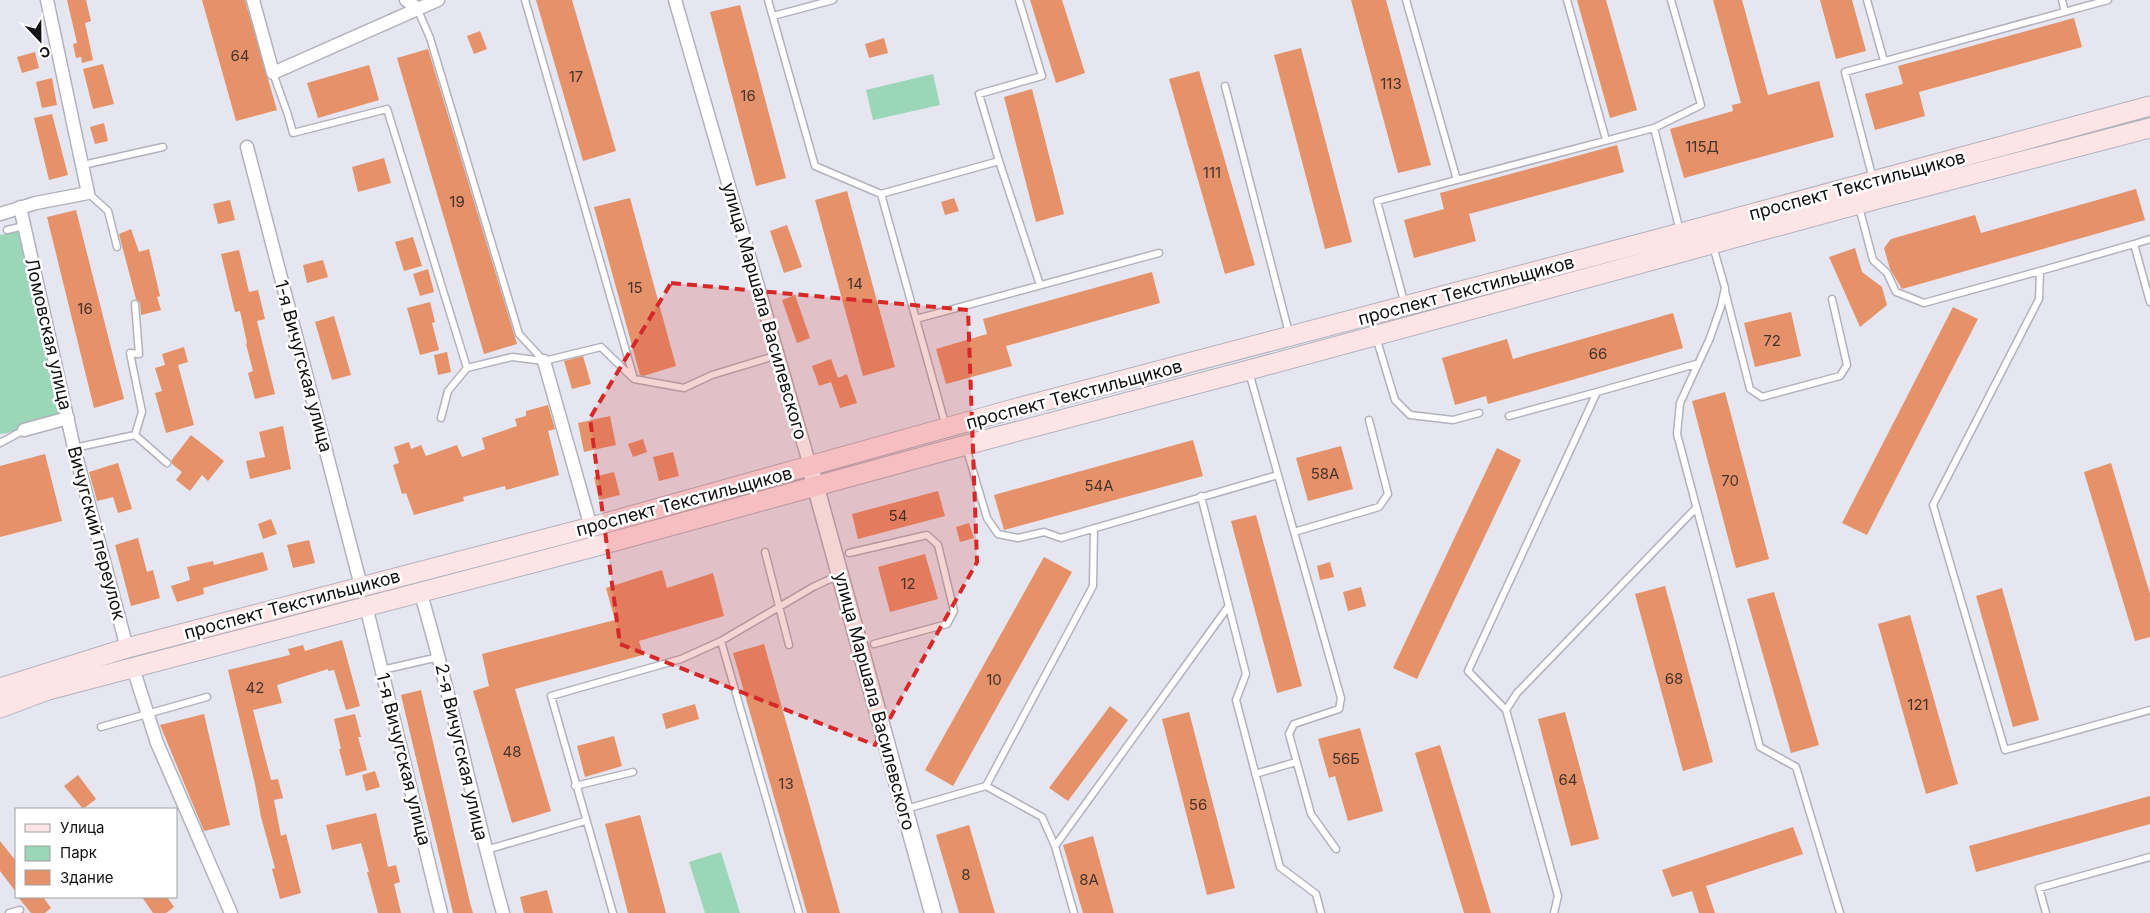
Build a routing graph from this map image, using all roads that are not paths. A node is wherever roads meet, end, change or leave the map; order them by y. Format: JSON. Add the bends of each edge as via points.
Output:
{"nodes":[{"id":1,"x":47,"y":0,"type":"edge"},
{"id":2,"x":253,"y":0,"type":"edge"},
{"id":3,"x":406,"y":0,"type":"edge"},
{"id":4,"x":438,"y":0,"type":"edge"},
{"id":5,"x":525,"y":0,"type":"edge"},
{"id":6,"x":675,"y":0,"type":"edge"},
{"id":7,"x":768,"y":0,"type":"edge"},
{"id":8,"x":833,"y":0,"type":"edge"},
{"id":9,"x":1019,"y":0,"type":"edge"},
{"id":10,"x":1406,"y":0,"type":"edge"},
{"id":11,"x":1567,"y":0,"type":"edge"},
{"id":12,"x":1671,"y":0,"type":"edge"},
{"id":13,"x":1867,"y":0,"type":"edge"},
{"id":14,"x":2062,"y":0,"type":"edge"},
{"id":15,"x":2108,"y":0,"type":"edge"},
{"id":16,"x":417,"y":8,"type":"junction"},
{"id":17,"x":2065,"y":12,"type":"junction"},
{"id":18,"x":773,"y":16,"type":"junction"},
{"id":19,"x":1884,"y":61,"type":"junction"},
{"id":20,"x":273,"y":73,"type":"junction"},
{"id":21,"x":1225,"y":86,"type":"dead end"},
{"id":22,"x":2150,"y":106,"type":"edge"},
{"id":23,"x":1654,"y":128,"type":"junction"},
{"id":24,"x":2150,"y":128,"type":"edge"},
{"id":25,"x":1606,"y":140,"type":"junction"},
{"id":26,"x":247,"y":146,"type":"dead end"},
{"id":27,"x":163,"y":147,"type":"dead end"},
{"id":28,"x":999,"y":162,"type":"junction"},
{"id":29,"x":82,"y":165,"type":"junction"},
{"id":30,"x":1457,"y":180,"type":"junction"},
{"id":31,"x":1874,"y":180,"type":"junction"},
{"id":32,"x":88,"y":193,"type":"junction"},
{"id":33,"x":881,"y":194,"type":"junction"},
{"id":34,"x":1859,"y":204,"type":"junction"},
{"id":35,"x":20,"y":207,"type":"junction"},
{"id":36,"x":0,"y":214,"type":"edge"},
{"id":37,"x":24,"y":226,"type":"junction"},
{"id":38,"x":6,"y":230,"type":"dead end"},
{"id":39,"x":1681,"y":233,"type":"junction"},
{"id":40,"x":2150,"y":239,"type":"edge"},
{"id":41,"x":2134,"y":244,"type":"junction"},
{"id":42,"x":1713,"y":245,"type":"junction"},
{"id":43,"x":117,"y":247,"type":"dead end"},
{"id":44,"x":1159,"y":253,"type":"dead end"},
{"id":45,"x":2040,"y":271,"type":"junction"},
{"id":46,"x":1040,"y":286,"type":"junction"},
{"id":47,"x":1725,"y":288,"type":"junction"},
{"id":48,"x":1832,"y":299,"type":"dead end"},
{"id":49,"x":2150,"y":302,"type":"edge"},
{"id":50,"x":135,"y":304,"type":"dead end"},
{"id":51,"x":1405,"y":306,"type":"junction"},
{"id":52,"x":916,"y":319,"type":"junction"},
{"id":53,"x":1375,"y":336,"type":"junction"},
{"id":54,"x":1290,"y":337,"type":"junction"},
{"id":55,"x":778,"y":355,"type":"junction"},
{"id":56,"x":544,"y":361,"type":"junction"},
{"id":57,"x":1696,"y":364,"type":"junction"},
{"id":58,"x":467,"y":368,"type":"junction"},
{"id":59,"x":1249,"y":370,"type":"junction"},
{"id":60,"x":634,"y":379,"type":"junction"},
{"id":61,"x":1597,"y":392,"type":"junction"},
{"id":62,"x":1479,"y":413,"type":"dead end"},
{"id":63,"x":1509,"y":416,"type":"dead end"},
{"id":64,"x":68,"y":418,"type":"junction"},
{"id":65,"x":441,"y":418,"type":"dead end"},
{"id":66,"x":1369,"y":420,"type":"dead end"},
{"id":67,"x":947,"y":428,"type":"junction"},
{"id":68,"x":24,"y":430,"type":"joint"},
{"id":69,"x":135,"y":435,"type":"junction"},
{"id":70,"x":0,"y":443,"type":"edge"},
{"id":71,"x":966,"y":445,"type":"junction"},
{"id":72,"x":74,"y":448,"type":"junction"},
{"id":73,"x":167,"y":464,"type":"dead end"},
{"id":74,"x":810,"y":466,"type":"junction"},
{"id":75,"x":1278,"y":475,"type":"junction"},
{"id":76,"x":816,"y":486,"type":"junction"},
{"id":77,"x":1200,"y":496,"type":"junction"},
{"id":78,"x":1696,"y":508,"type":"junction"},
{"id":79,"x":591,"y":527,"type":"junction"},
{"id":80,"x":1094,"y":528,"type":"junction"},
{"id":81,"x":1294,"y":532,"type":"junction"},
{"id":82,"x":765,"y":552,"type":"dead end"},
{"id":83,"x":849,"y":553,"type":"dead end"},
{"id":84,"x":840,"y":574,"type":"junction"},
{"id":85,"x":362,"y":586,"type":"junction"},
{"id":86,"x":420,"y":592,"type":"junction"},
{"id":87,"x":366,"y":606,"type":"junction"},
{"id":88,"x":1228,"y":606,"type":"junction"},
{"id":89,"x":778,"y":607,"type":"junction"},
{"id":90,"x":721,"y":641,"type":"junction"},
{"id":91,"x":789,"y":644,"type":"dead end"},
{"id":92,"x":874,"y":644,"type":"dead end"},
{"id":93,"x":127,"y":648,"type":"junction"},
{"id":94,"x":440,"y":656,"type":"junction"},
{"id":95,"x":133,"y":668,"type":"junction"},
{"id":96,"x":382,"y":670,"type":"junction"},
{"id":97,"x":0,"y":688,"type":"edge"},
{"id":98,"x":207,"y":697,"type":"dead end"},
{"id":99,"x":0,"y":708,"type":"edge"},
{"id":100,"x":1506,"y":710,"type":"junction"},
{"id":101,"x":2150,"y":710,"type":"edge"},
{"id":102,"x":147,"y":714,"type":"junction"},
{"id":103,"x":102,"y":727,"type":"dead end"},
{"id":104,"x":1296,"y":762,"type":"junction"},
{"id":105,"x":633,"y":772,"type":"dead end"},
{"id":106,"x":1256,"y":774,"type":"junction"},
{"id":107,"x":575,"y":786,"type":"junction"},
{"id":108,"x":986,"y":786,"type":"junction"},
{"id":109,"x":904,"y":809,"type":"junction"},
{"id":110,"x":586,"y":821,"type":"junction"},
{"id":111,"x":1055,"y":846,"type":"junction"},
{"id":112,"x":1336,"y":849,"type":"dead end"},
{"id":113,"x":486,"y":850,"type":"junction"},
{"id":114,"x":2150,"y":857,"type":"edge"},
{"id":115,"x":20,"y":910,"type":"dead end"},
{"id":116,"x":9,"y":913,"type":"edge"},
{"id":117,"x":231,"y":913,"type":"edge"},
{"id":118,"x":441,"y":913,"type":"edge"},
{"id":119,"x":503,"y":913,"type":"edge"},
{"id":120,"x":613,"y":913,"type":"edge"},
{"id":121,"x":799,"y":913,"type":"edge"},
{"id":122,"x":932,"y":913,"type":"edge"},
{"id":123,"x":1074,"y":913,"type":"edge"},
{"id":124,"x":1321,"y":913,"type":"edge"},
{"id":125,"x":1554,"y":913,"type":"edge"},
{"id":126,"x":1840,"y":913,"type":"edge"},
{"id":127,"x":2046,"y":913,"type":"edge"}],
"edges":[{"from":1,"to":29,"type":"street"},
{"from":2,"to":20,"type":"street"},
{"from":3,"to":16,"type":"street"},
{"from":4,"to":16,"type":"street"},
{"from":5,"to":60,"type":"lane"},
{"from":6,"to":55,"type":"street","name":"улица Маршала Василевского"},
{"from":7,"to":18,"type":"lane"},
{"from":8,"to":18,"type":"lane"},
{"from":9,"to":28,"type":"lane","via":[[1042,76],[979,94]]},
{"from":10,"to":30,"type":"lane"},
{"from":11,"to":25,"type":"lane"},
{"from":12,"to":23,"type":"lane","via":[[1701,105]]},
{"from":13,"to":19,"type":"lane"},
{"from":14,"to":17,"type":"lane"},
{"from":15,"to":17,"type":"lane"},
{"from":16,"to":20,"type":"street"},
{"from":16,"to":56,"type":"lane","via":[[430,38],[519,334]]},
{"from":17,"to":19,"type":"lane"},
{"from":18,"to":33,"type":"lane","via":[[815,166]]},
{"from":19,"to":31,"type":"lane","via":[[1845,72]]},
{"from":20,"to":58,"type":"lane","via":[[293,133],[387,109]]},
{"from":21,"to":54,"type":"lane"},
{"from":22,"to":31,"type":"main road","name":"проспект Текстильщиков"},
{"from":23,"to":25,"type":"lane"},
{"from":23,"to":39,"type":"lane"},
{"from":24,"to":34,"type":"main road","name":"проспект Текстильщиков"},
{"from":25,"to":30,"type":"lane"},
{"from":26,"to":85,"type":"street","name":"1-я Вичугская улица"},
{"from":27,"to":29,"type":"lane"},
{"from":28,"to":33,"type":"lane"},
{"from":28,"to":46,"type":"lane"},
{"from":29,"to":32,"type":"street"},
{"from":30,"to":51,"type":"lane","via":[[1377,201]]},
{"from":31,"to":39,"type":"main road","name":"проспект Текстильщиков"},
{"from":32,"to":35,"type":"street"},
{"from":32,"to":43,"type":"lane","via":[[108,211]]},
{"from":33,"to":52,"type":"lane"},
{"from":34,"to":42,"type":"main road","name":"проспект Текстильщиков"},
{"from":34,"to":45,"type":"lane","via":[[1872,260],[1887,273],[1896,292],[1924,303]]},
{"from":35,"to":36,"type":"street"},
{"from":35,"to":37,"type":"street","name":"Ломовская улица"},
{"from":37,"to":38,"type":"lane"},
{"from":37,"to":64,"type":"street","name":"Ломовская улица"},
{"from":39,"to":51,"type":"main road","name":"проспект Текстильщиков"},
{"from":40,"to":41,"type":"lane"},
{"from":41,"to":45,"type":"lane"},
{"from":41,"to":49,"type":"lane"},
{"from":42,"to":47,"type":"lane"},
{"from":42,"to":53,"type":"main road","name":"проспект Текстильщиков"},
{"from":44,"to":46,"type":"lane"},
{"from":45,"to":101,"type":"lane","via":[[2038,299],[1933,505],[2004,750]]},
{"from":46,"to":52,"type":"lane"},
{"from":47,"to":48,"type":"lane","via":[[1750,388],[1762,397],[1840,376],[1847,365]]},
{"from":47,"to":57,"type":"lane","via":[[1710,338]]},
{"from":50,"to":69,"type":"lane","via":[[139,354],[130,353],[142,412]]},
{"from":51,"to":54,"type":"main road","name":"проспект Текстильщиков"},
{"from":52,"to":67,"type":"lane"},
{"from":53,"to":59,"type":"main road","name":"проспект Текстильщиков"},
{"from":53,"to":62,"type":"lane","via":[[1395,400],[1410,415],[1453,420]]},
{"from":54,"to":67,"type":"main road","name":"проспект Текстильщиков"},
{"from":55,"to":60,"type":"lane","via":[[712,374],[684,388]]},
{"from":55,"to":74,"type":"street","name":"улица Маршала Василевского"},
{"from":56,"to":58,"type":"lane","via":[[512,357]]},
{"from":56,"to":60,"type":"lane","via":[[601,347]]},
{"from":56,"to":79,"type":"street"},
{"from":57,"to":61,"type":"lane"},
{"from":57,"to":78,"type":"lane","via":[[1680,403],[1677,434]]},
{"from":58,"to":65,"type":"lane","via":[[448,391]]},
{"from":59,"to":71,"type":"main road","name":"проспект Текстильщиков"},
{"from":59,"to":75,"type":"lane"},
{"from":61,"to":63,"type":"lane"},
{"from":61,"to":100,"type":"lane","via":[[1468,671]]},
{"from":64,"to":68,"type":"street","name":"Ломовская улица"},
{"from":64,"to":72,"type":"street","name":"Вичугский переулок"},
{"from":66,"to":81,"type":"lane","via":[[1388,494],[1379,507]]},
{"from":67,"to":74,"type":"main road","name":"проспект Текстильщиков"},
{"from":68,"to":70,"type":"lane","name":"Ломовская улица"},
{"from":69,"to":72,"type":"lane"},
{"from":69,"to":73,"type":"lane"},
{"from":71,"to":76,"type":"main road","name":"проспект Текстильщиков"},
{"from":71,"to":80,"type":"lane","via":[[987,518],[998,534],[1018,538],[1044,532],[1061,538]]},
{"from":72,"to":93,"type":"street","name":"Вичугский переулок"},
{"from":74,"to":76,"type":"street","name":"улица Маршала Василевского"},
{"from":74,"to":79,"type":"main road","name":"проспект Текстильщиков"},
{"from":75,"to":77,"type":"lane"},
{"from":75,"to":81,"type":"lane"},
{"from":76,"to":84,"type":"street","name":"улица Маршала Василевского"},
{"from":76,"to":86,"type":"main road","name":"проспект Текстильщиков"},
{"from":77,"to":80,"type":"lane"},
{"from":77,"to":88,"type":"lane"},
{"from":78,"to":100,"type":"lane","via":[[1517,693]]},
{"from":78,"to":126,"type":"lane","via":[[1760,747],[1796,767]]},
{"from":79,"to":85,"type":"main road","name":"проспект Текстильщиков"},
{"from":80,"to":108,"type":"lane","via":[[1093,586]]},
{"from":81,"to":104,"type":"lane","via":[[1341,698],[1339,709],[1294,724],[1289,734]]},
{"from":82,"to":89,"type":"lane"},
{"from":83,"to":92,"type":"lane","via":[[927,535],[938,545],[954,611],[947,624]]},
{"from":84,"to":89,"type":"lane"},
{"from":84,"to":109,"type":"street","name":"улица Маршала Василевского"},
{"from":85,"to":87,"type":"street"},
{"from":85,"to":93,"type":"main road","name":"проспект Текстильщиков"},
{"from":86,"to":87,"type":"main road","name":"проспект Текстильщиков"},
{"from":86,"to":94,"type":"street","name":"2-я Вичугская улица"},
{"from":87,"to":95,"type":"main road","name":"проспект Текстильщиков"},
{"from":87,"to":96,"type":"street","name":"1-я Вичугская улица"},
{"from":88,"to":106,"type":"lane","via":[[1246,674],[1236,700]]},
{"from":88,"to":111,"type":"lane"},
{"from":89,"to":90,"type":"lane"},
{"from":89,"to":91,"type":"lane"},
{"from":90,"to":107,"type":"lane","via":[[681,659],[551,696]]},
{"from":90,"to":121,"type":"lane"},
{"from":93,"to":97,"type":"main road","name":"проспект Текстильщиков"},
{"from":94,"to":96,"type":"lane"},
{"from":94,"to":113,"type":"street","name":"2-я Вичугская улица"},
{"from":95,"to":99,"type":"main road","name":"проспект Текстильщиков","via":[[48,690]]},
{"from":95,"to":102,"type":"street"},
{"from":96,"to":118,"type":"street","name":"1-я Вичугская улица"},
{"from":98,"to":102,"type":"lane"},
{"from":100,"to":125,"type":"lane","via":[[1558,896]]},
{"from":102,"to":103,"type":"lane"},
{"from":102,"to":117,"type":"street"},
{"from":104,"to":106,"type":"lane"},
{"from":104,"to":112,"type":"lane","via":[[1311,814]]},
{"from":105,"to":107,"type":"lane"},
{"from":106,"to":124,"type":"lane","via":[[1280,867],[1316,894]]},
{"from":107,"to":110,"type":"lane"},
{"from":108,"to":109,"type":"lane"},
{"from":108,"to":111,"type":"lane","via":[[1042,817]]},
{"from":109,"to":122,"type":"street","name":"улица Маршала Василевского"},
{"from":110,"to":113,"type":"lane"},
{"from":110,"to":120,"type":"lane"},
{"from":111,"to":123,"type":"lane"},
{"from":113,"to":119,"type":"street","name":"2-я Вичугская улица"},
{"from":114,"to":127,"type":"lane","via":[[2039,888]]},
{"from":115,"to":116,"type":"lane"}]}
